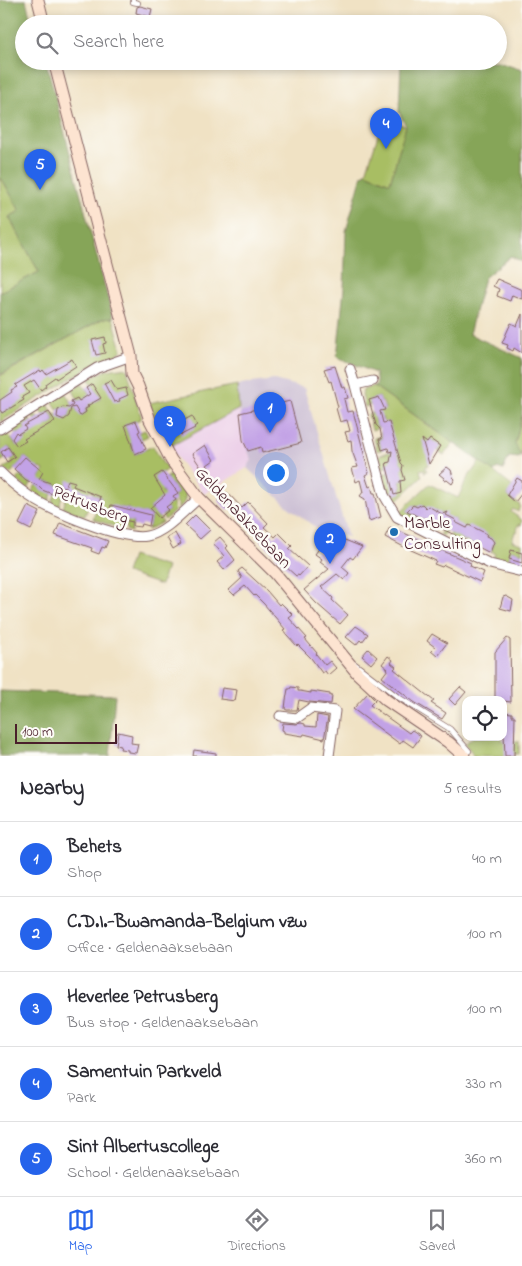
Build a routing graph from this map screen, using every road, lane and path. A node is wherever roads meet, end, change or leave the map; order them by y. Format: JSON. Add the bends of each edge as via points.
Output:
{"nodes":[{"id":1,"x":38,"y":0,"type":"edge"},
{"id":2,"x":133,"y":0,"type":"edge"},
{"id":3,"x":138,"y":3,"type":"dead end"},
{"id":4,"x":42,"y":15,"type":"edge"},
{"id":5,"x":56,"y":70,"type":"edge"},
{"id":6,"x":131,"y":356,"type":"junction"},
{"id":7,"x":350,"y":369,"type":"dead end"},
{"id":8,"x":373,"y":381,"type":"dead end"},
{"id":9,"x":355,"y":385,"type":"junction"},
{"id":10,"x":0,"y":429,"type":"edge"},
{"id":11,"x":0,"y":472,"type":"edge"},
{"id":12,"x":199,"y":498,"type":"junction"},
{"id":13,"x":522,"y":572,"type":"edge"},
{"id":14,"x":280,"y":716,"type":"dead end"},
{"id":15,"x":329,"y":756,"type":"edge"},
{"id":16,"x":464,"y":756,"type":"edge"}],
"edges":[{"from":1,"to":4,"type":"street"},
{"from":2,"to":3,"type":"lane"},
{"from":5,"to":6,"type":"street","name":"Geldenaaksebaan"},
{"from":6,"to":10,"type":"street","via":[[97,368]]},
{"from":6,"to":12,"type":"street","name":"Geldenaaksebaan","via":[[139,373],[138,386],[150,420],[164,449]]},
{"from":7,"to":9,"type":"street"},
{"from":8,"to":9,"type":"street"},
{"from":9,"to":13,"type":"street","via":[[384,496],[397,517],[490,564]]},
{"from":11,"to":12,"type":"street","name":"Petrusberg","via":[[42,503],[110,531],[135,537],[160,531]]},
{"from":12,"to":16,"type":"street","name":"Geldenaaksebaan","via":[[275,574],[358,674],[386,700]]},
{"from":14,"to":15,"type":"street","via":[[297,718],[311,708],[336,711]]}]}
